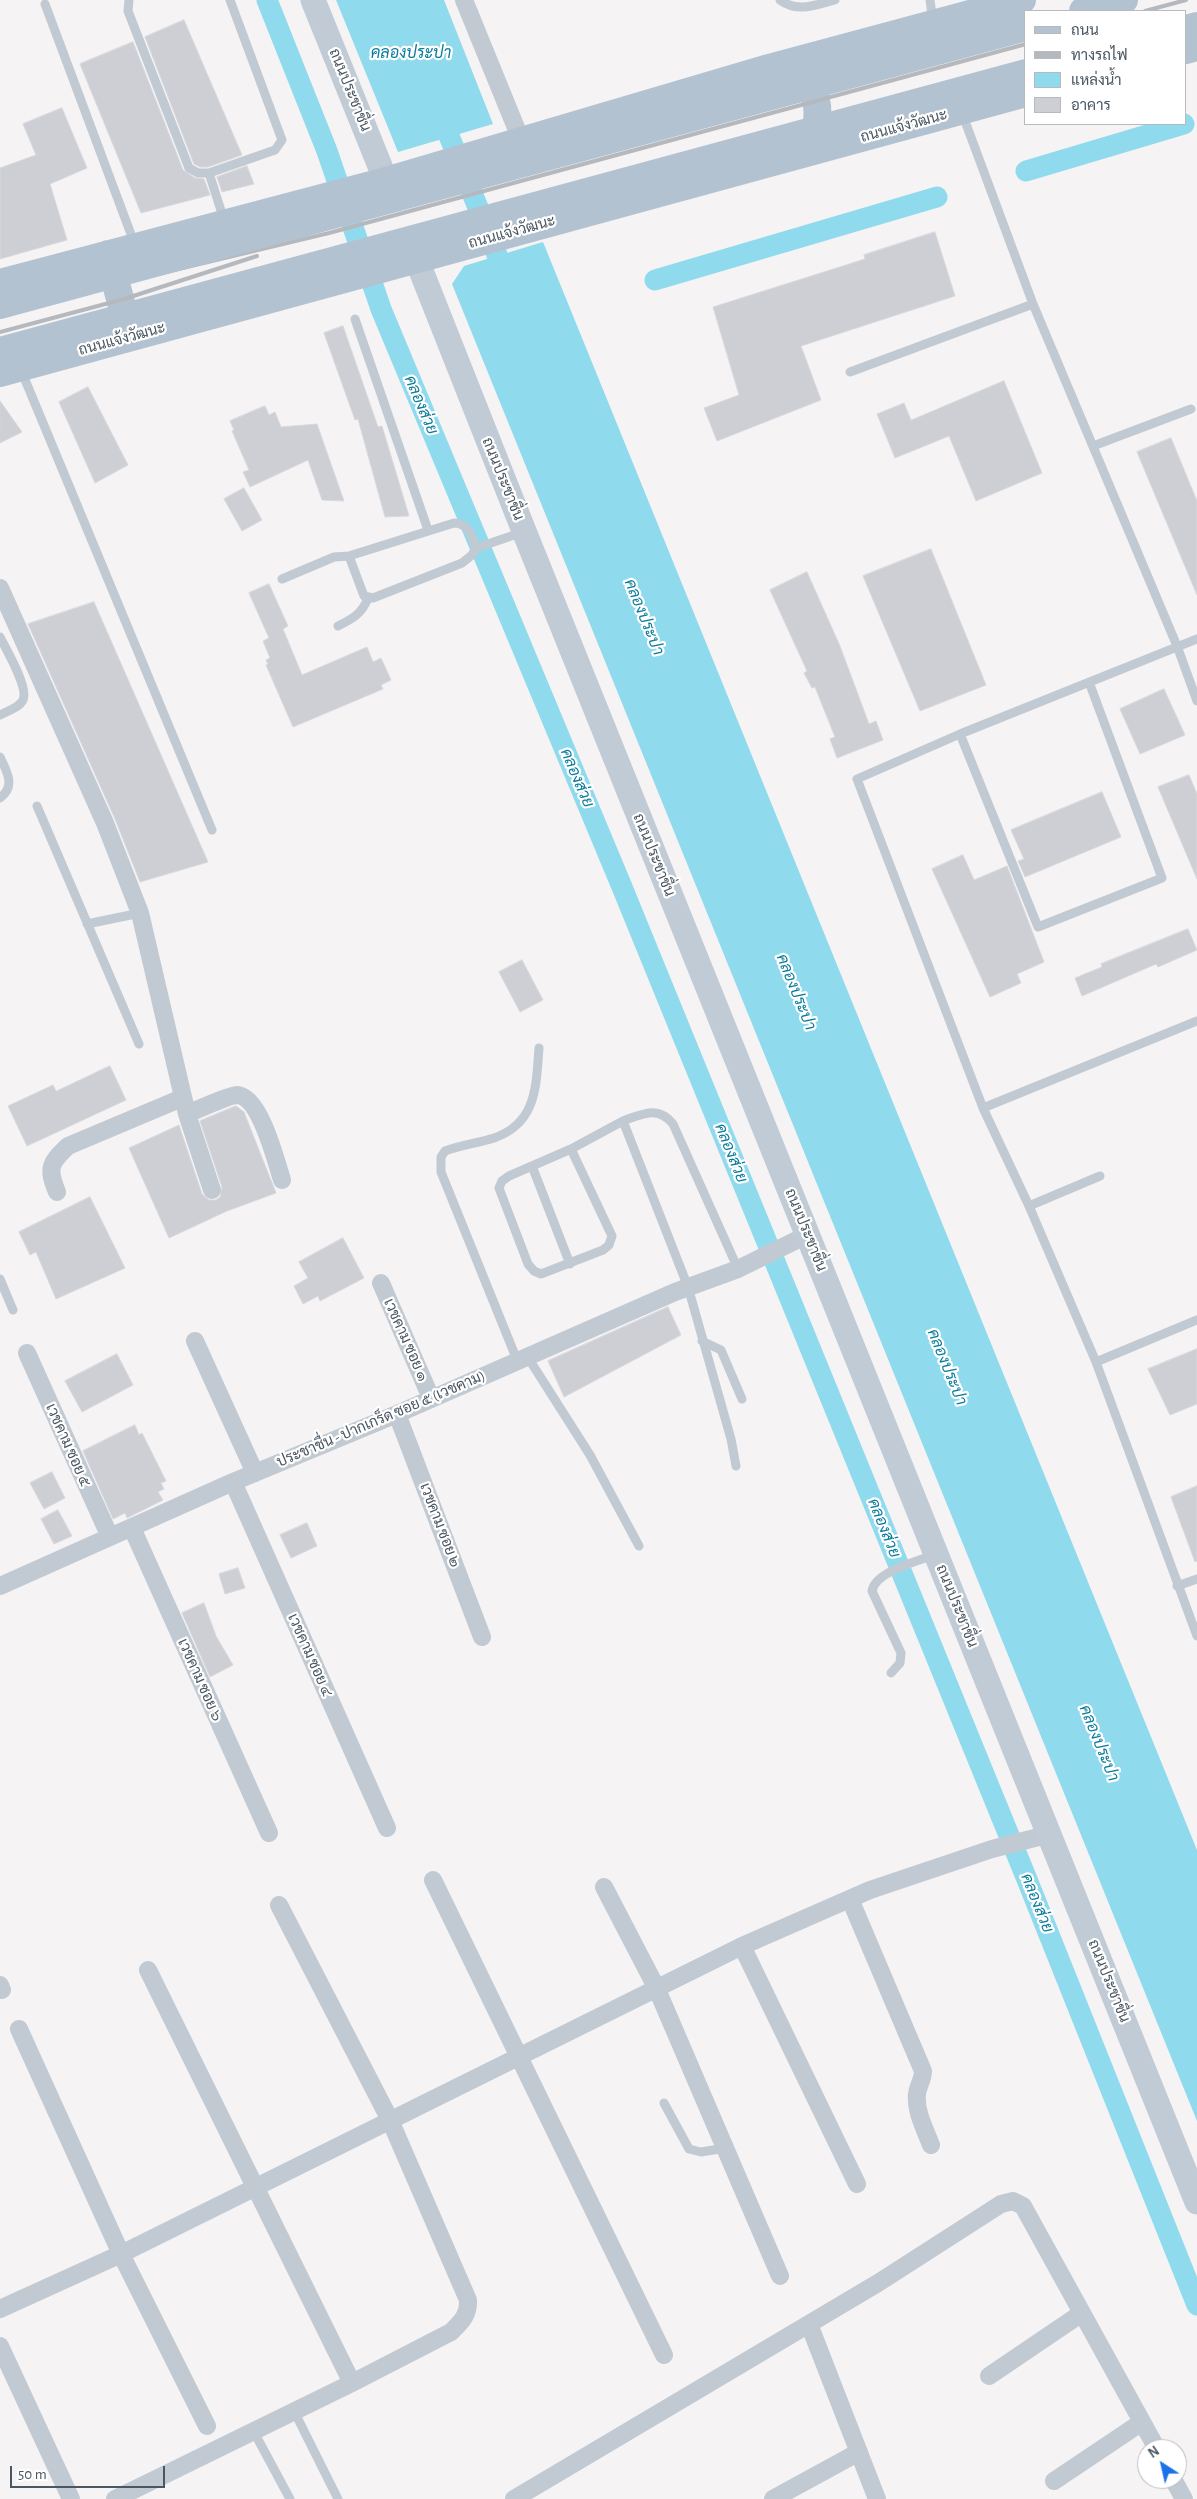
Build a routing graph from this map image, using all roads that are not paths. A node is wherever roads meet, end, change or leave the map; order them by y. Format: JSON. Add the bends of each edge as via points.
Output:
{"nodes":[{"id":1,"x":129,"y":0,"type":"edge"},
{"id":2,"x":230,"y":0,"type":"edge"},
{"id":3,"x":313,"y":0,"type":"edge"},
{"id":4,"x":464,"y":0,"type":"edge"},
{"id":5,"x":780,"y":0,"type":"edge"},
{"id":6,"x":835,"y":0,"type":"edge"},
{"id":7,"x":1022,"y":0,"type":"edge"},
{"id":8,"x":1124,"y":0,"type":"edge"},
{"id":9,"x":45,"y":4,"type":"dead end"},
{"id":10,"x":1087,"y":10,"type":"edge"},
{"id":11,"x":932,"y":12,"type":"edge"},
{"id":12,"x":1024,"y":28,"type":"edge"},
{"id":13,"x":769,"y":68,"type":"junction"},
{"id":14,"x":1024,"y":73,"type":"edge"},
{"id":15,"x":1024,"y":94,"type":"edge"},
{"id":16,"x":961,"y":111,"type":"junction"},
{"id":17,"x":521,"y":140,"type":"junction"},
{"id":18,"x":785,"y":158,"type":"junction"},
{"id":19,"x":209,"y":173,"type":"junction"},
{"id":20,"x":386,"y":181,"type":"junction"},
{"id":21,"x":225,"y":223,"type":"junction"},
{"id":22,"x":136,"y":247,"type":"junction"},
{"id":23,"x":108,"y":254,"type":"junction"},
{"id":24,"x":416,"y":258,"type":"junction"},
{"id":25,"x":0,"y":283,"type":"edge"},
{"id":26,"x":1033,"y":304,"type":"junction"},
{"id":27,"x":0,"y":305,"type":"edge"},
{"id":28,"x":355,"y":318,"type":"dead end"},
{"id":29,"x":130,"y":336,"type":"junction"},
{"id":30,"x":7,"y":363,"type":"edge"},
{"id":31,"x":850,"y":372,"type":"dead end"},
{"id":32,"x":1191,"y":409,"type":"dead end"},
{"id":33,"x":1093,"y":446,"type":"junction"},
{"id":34,"x":428,"y":530,"type":"junction"},
{"id":35,"x":514,"y":535,"type":"junction"},
{"id":36,"x":476,"y":548,"type":"junction"},
{"id":37,"x":349,"y":556,"type":"junction"},
{"id":38,"x":282,"y":579,"type":"dead end"},
{"id":39,"x":0,"y":588,"type":"edge"},
{"id":40,"x":368,"y":598,"type":"junction"},
{"id":41,"x":338,"y":626,"type":"dead end"},
{"id":42,"x":0,"y":637,"type":"edge"},
{"id":43,"x":1197,"y":639,"type":"edge"},
{"id":44,"x":1177,"y":646,"type":"junction"},
{"id":45,"x":1088,"y":682,"type":"junction"},
{"id":46,"x":1197,"y":702,"type":"edge"},
{"id":47,"x":0,"y":715,"type":"edge"},
{"id":48,"x":960,"y":734,"type":"junction"},
{"id":49,"x":0,"y":757,"type":"edge"},
{"id":50,"x":0,"y":798,"type":"edge"},
{"id":51,"x":37,"y":806,"type":"dead end"},
{"id":52,"x":212,"y":830,"type":"dead end"},
{"id":53,"x":140,"y":913,"type":"junction"},
{"id":54,"x":87,"y":924,"type":"junction"},
{"id":55,"x":1197,"y":1021,"type":"edge"},
{"id":56,"x":139,"y":1044,"type":"dead end"},
{"id":57,"x":539,"y":1048,"type":"dead end"},
{"id":58,"x":184,"y":1106,"type":"junction"},
{"id":59,"x":983,"y":1108,"type":"junction"},
{"id":60,"x":623,"y":1120,"type":"junction"},
{"id":61,"x":572,"y":1148,"type":"junction"},
{"id":62,"x":532,"y":1166,"type":"junction"},
{"id":63,"x":1100,"y":1176,"type":"dead end"},
{"id":64,"x":282,"y":1180,"type":"dead end"},
{"id":65,"x":212,"y":1190,"type":"dead end"},
{"id":66,"x":57,"y":1192,"type":"dead end"},
{"id":67,"x":1029,"y":1206,"type":"junction"},
{"id":68,"x":801,"y":1238,"type":"junction"},
{"id":69,"x":570,"y":1264,"type":"junction"},
{"id":70,"x":738,"y":1269,"type":"junction"},
{"id":71,"x":0,"y":1279,"type":"edge"},
{"id":72,"x":381,"y":1283,"type":"dead end"},
{"id":73,"x":688,"y":1287,"type":"junction"},
{"id":74,"x":12,"y":1310,"type":"dead end"},
{"id":75,"x":1197,"y":1320,"type":"edge"},
{"id":76,"x":195,"y":1341,"type":"dead end"},
{"id":77,"x":702,"y":1341,"type":"junction"},
{"id":78,"x":27,"y":1353,"type":"dead end"},
{"id":79,"x":522,"y":1358,"type":"junction"},
{"id":80,"x":1096,"y":1362,"type":"junction"},
{"id":81,"x":431,"y":1398,"type":"junction"},
{"id":82,"x":742,"y":1399,"type":"dead end"},
{"id":83,"x":397,"y":1414,"type":"junction"},
{"id":84,"x":736,"y":1466,"type":"dead end"},
{"id":85,"x":255,"y":1473,"type":"junction"},
{"id":86,"x":233,"y":1482,"type":"junction"},
{"id":87,"x":132,"y":1528,"type":"junction"},
{"id":88,"x":110,"y":1537,"type":"junction"},
{"id":89,"x":640,"y":1546,"type":"dead end"},
{"id":90,"x":927,"y":1557,"type":"junction"},
{"id":91,"x":1197,"y":1579,"type":"edge"},
{"id":92,"x":0,"y":1586,"type":"edge"},
{"id":93,"x":1177,"y":1586,"type":"junction"},
{"id":94,"x":1197,"y":1636,"type":"edge"},
{"id":95,"x":482,"y":1637,"type":"dead end"},
{"id":96,"x":891,"y":1673,"type":"dead end"},
{"id":97,"x":387,"y":1828,"type":"dead end"},
{"id":98,"x":269,"y":1833,"type":"dead end"},
{"id":99,"x":1044,"y":1836,"type":"junction"},
{"id":100,"x":433,"y":1880,"type":"dead end"},
{"id":101,"x":604,"y":1888,"type":"dead end"},
{"id":102,"x":850,"y":1898,"type":"junction"},
{"id":103,"x":279,"y":1905,"type":"dead end"},
{"id":104,"x":742,"y":1946,"type":"junction"},
{"id":105,"x":148,"y":1970,"type":"dead end"},
{"id":106,"x":656,"y":1987,"type":"junction"},
{"id":107,"x":19,"y":2029,"type":"dead end"},
{"id":108,"x":520,"y":2056,"type":"junction"},
{"id":109,"x":664,"y":2103,"type":"dead end"},
{"id":110,"x":390,"y":2120,"type":"junction"},
{"id":111,"x":931,"y":2145,"type":"dead end"},
{"id":112,"x":726,"y":2148,"type":"junction"},
{"id":113,"x":857,"y":2184,"type":"dead end"},
{"id":114,"x":254,"y":2188,"type":"junction"},
{"id":115,"x":1197,"y":2202,"type":"edge"},
{"id":116,"x":120,"y":2254,"type":"junction"},
{"id":117,"x":780,"y":2276,"type":"dead end"},
{"id":118,"x":0,"y":2309,"type":"edge"},
{"id":119,"x":1082,"y":2313,"type":"junction"},
{"id":120,"x":809,"y":2324,"type":"junction"},
{"id":121,"x":0,"y":2346,"type":"edge"},
{"id":122,"x":664,"y":2355,"type":"dead end"},
{"id":123,"x":989,"y":2376,"type":"dead end"},
{"id":124,"x":352,"y":2384,"type":"junction"},
{"id":125,"x":294,"y":2411,"type":"junction"},
{"id":126,"x":1142,"y":2422,"type":"junction"},
{"id":127,"x":207,"y":2426,"type":"dead end"},
{"id":128,"x":254,"y":2432,"type":"junction"},
{"id":129,"x":1151,"y":2439,"type":"edge"},
{"id":130,"x":859,"y":2452,"type":"junction"},
{"id":131,"x":1054,"y":2481,"type":"dead end"},
{"id":132,"x":71,"y":2499,"type":"edge"},
{"id":133,"x":114,"y":2499,"type":"edge"},
{"id":134,"x":290,"y":2499,"type":"edge"},
{"id":135,"x":338,"y":2499,"type":"edge"},
{"id":136,"x":514,"y":2499,"type":"edge"},
{"id":137,"x":773,"y":2499,"type":"edge"},
{"id":138,"x":878,"y":2499,"type":"edge"}],
"edges":[{"from":1,"to":19,"type":"lane","via":[[128,11],[189,168],[198,173]]},
{"from":2,"to":19,"type":"lane","via":[[282,140],[275,150]]},
{"from":3,"to":20,"type":"main road","name":"ถนนประชาชื่น"},
{"from":4,"to":17,"type":"street"},
{"from":5,"to":6,"type":"lane","via":[[787,6],[803,9]]},
{"from":7,"to":11,"type":"main road"},
{"from":8,"to":10,"type":"main road"},
{"from":9,"to":22,"type":"lane"},
{"from":11,"to":13,"type":"main road"},
{"from":12,"to":27,"type":"main road","bridge":true},
{"from":13,"to":17,"type":"main road"},
{"from":13,"to":18,"type":"main road","via":[[799,71],[812,90],[819,114],[815,135]]},
{"from":14,"to":30,"type":"main road","name":"ถนนแจ้งวัฒนะ","bridge":true},
{"from":15,"to":16,"type":"main road","name":"ถนนแจ้งวัฒนะ"},
{"from":16,"to":18,"type":"main road","name":"ถนนแจ้งวัฒนะ"},
{"from":16,"to":26,"type":"lane"},
{"from":17,"to":20,"type":"main road"},
{"from":18,"to":24,"type":"main road","name":"ถนนแจ้งวัฒนะ"},
{"from":19,"to":21,"type":"lane"},
{"from":20,"to":21,"type":"main road"},
{"from":21,"to":22,"type":"main road"},
{"from":22,"to":23,"type":"main road"},
{"from":23,"to":25,"type":"main road"},
{"from":23,"to":29,"type":"main road"},
{"from":24,"to":29,"type":"main road","name":"ถนนแจ้งวัฒนะ"},
{"from":24,"to":35,"type":"main road","name":"ถนนประชาชื่น"},
{"from":26,"to":31,"type":"lane"},
{"from":26,"to":33,"type":"lane"},
{"from":28,"to":34,"type":"lane"},
{"from":29,"to":30,"type":"main road","name":"ถนนแจ้งวัฒนะ"},
{"from":30,"to":52,"type":"lane"},
{"from":32,"to":33,"type":"lane"},
{"from":33,"to":44,"type":"lane"},
{"from":34,"to":36,"type":"lane","via":[[460,523],[467,528]]},
{"from":34,"to":37,"type":"lane"},
{"from":35,"to":36,"type":"lane"},
{"from":35,"to":68,"type":"main road","name":"ถนนประชาชื่น"},
{"from":36,"to":40,"type":"lane","via":[[462,563]]},
{"from":37,"to":38,"type":"lane","via":[[334,558]]},
{"from":37,"to":40,"type":"lane","via":[[364,596]]},
{"from":39,"to":53,"type":"street","via":[[104,823]]},
{"from":40,"to":41,"type":"lane","via":[[356,617]]},
{"from":42,"to":47,"type":"lane","via":[[23,684],[25,695],[20,704]]},
{"from":43,"to":44,"type":"lane"},
{"from":44,"to":45,"type":"lane"},
{"from":44,"to":46,"type":"lane"},
{"from":45,"to":48,"type":"lane"},
{"from":45,"to":48,"type":"lane","via":[[1162,878],[1038,927]]},
{"from":48,"to":59,"type":"lane","via":[[857,779]]},
{"from":49,"to":50,"type":"lane","via":[[9,779],[7,791]]},
{"from":51,"to":54,"type":"lane"},
{"from":53,"to":54,"type":"lane"},
{"from":53,"to":58,"type":"street"},
{"from":54,"to":56,"type":"lane"},
{"from":55,"to":59,"type":"lane"},
{"from":57,"to":79,"type":"lane","via":[[536,1093],[526,1114],[512,1130],[445,1151],[440,1164],[440,1172]]},
{"from":58,"to":64,"type":"street","via":[[236,1095],[247,1098],[260,1116]]},
{"from":58,"to":65,"type":"street"},
{"from":58,"to":66,"type":"street","via":[[68,1146],[54,1160],[50,1175]]},
{"from":59,"to":67,"type":"lane"},
{"from":60,"to":61,"type":"lane"},
{"from":60,"to":70,"type":"lane","via":[[656,1112],[666,1115],[673,1124]]},
{"from":60,"to":73,"type":"lane"},
{"from":61,"to":62,"type":"lane"},
{"from":61,"to":69,"type":"lane","via":[[612,1236],[603,1250]]},
{"from":62,"to":69,"type":"lane"},
{"from":62,"to":69,"type":"lane","via":[[502,1181],[499,1188],[502,1200],[528,1264],[534,1271],[541,1274]]},
{"from":63,"to":67,"type":"lane"},
{"from":67,"to":80,"type":"lane"},
{"from":68,"to":70,"type":"street","name":"ประชาชื่น - ปากเกร็ด ซอย ๕ (เวชคาม)"},
{"from":68,"to":90,"type":"main road","name":"ถนนประชาชื่น"},
{"from":70,"to":73,"type":"street","name":"ประชาชื่น - ปากเกร็ด ซอย ๕ (เวชคาม)"},
{"from":71,"to":74,"type":"lane"},
{"from":72,"to":81,"type":"street","name":"เวชคาม ซอย ๑"},
{"from":73,"to":77,"type":"lane"},
{"from":73,"to":79,"type":"street","name":"ประชาชื่น - ปากเกร็ด ซอย ๕ (เวชคาม)"},
{"from":75,"to":80,"type":"lane"},
{"from":76,"to":85,"type":"street"},
{"from":77,"to":82,"type":"lane","via":[[721,1350]]},
{"from":77,"to":84,"type":"lane"},
{"from":78,"to":88,"type":"street","name":"เวชคาม ซอย ๕"},
{"from":79,"to":81,"type":"street","name":"ประชาชื่น - ปากเกร็ด ซอย ๕ (เวชคาม)"},
{"from":79,"to":89,"type":"lane","via":[[590,1455]]},
{"from":80,"to":93,"type":"lane"},
{"from":81,"to":83,"type":"street","name":"ประชาชื่น - ปากเกร็ด ซอย ๕ (เวชคาม)"},
{"from":83,"to":85,"type":"street","name":"ประชาชื่น - ปากเกร็ด ซอย ๕ (เวชคาม)"},
{"from":83,"to":95,"type":"street","name":"เวชคาม ซอย ๒"},
{"from":85,"to":86,"type":"street","name":"ประชาชื่น - ปากเกร็ด ซอย ๕ (เวชคาม)"},
{"from":86,"to":87,"type":"street","name":"ประชาชื่น - ปากเกร็ด ซอย ๕ (เวชคาม)"},
{"from":86,"to":97,"type":"street","name":"เวชคาม ซอย ๔"},
{"from":87,"to":88,"type":"street","name":"ประชาชื่น - ปากเกร็ด ซอย ๕ (เวชคาม)"},
{"from":87,"to":98,"type":"street","name":"เวชคาม ซอย ๖"},
{"from":88,"to":92,"type":"street","name":"ประชาชื่น - ปากเกร็ด ซอย ๕ (เวชคาม)"},
{"from":90,"to":96,"type":"lane","via":[[883,1575],[872,1591],[900,1653],[900,1663]]},
{"from":90,"to":99,"type":"main road","name":"ถนนประชาชื่น"},
{"from":91,"to":93,"type":"lane"},
{"from":93,"to":94,"type":"lane"},
{"from":99,"to":102,"type":"street"},
{"from":99,"to":115,"type":"main road","name":"ถนนประชาชื่น"},
{"from":100,"to":108,"type":"street"},
{"from":101,"to":106,"type":"street"},
{"from":102,"to":104,"type":"street"},
{"from":102,"to":111,"type":"street","via":[[923,2071],[923,2081],[917,2093],[918,2111]]},
{"from":103,"to":110,"type":"street"},
{"from":104,"to":106,"type":"street"},
{"from":104,"to":113,"type":"street"},
{"from":105,"to":114,"type":"street"},
{"from":106,"to":108,"type":"street"},
{"from":106,"to":112,"type":"street"},
{"from":107,"to":116,"type":"street"},
{"from":108,"to":110,"type":"street"},
{"from":108,"to":122,"type":"street"},
{"from":109,"to":112,"type":"lane","via":[[689,2149],[701,2152]]},
{"from":110,"to":114,"type":"street"},
{"from":110,"to":124,"type":"street","via":[[468,2300],[468,2310],[451,2332]]},
{"from":112,"to":117,"type":"street"},
{"from":114,"to":116,"type":"street"},
{"from":114,"to":124,"type":"street"},
{"from":116,"to":118,"type":"street"},
{"from":116,"to":127,"type":"street"},
{"from":119,"to":120,"type":"street","via":[[1023,2206],[1013,2201],[1001,2204]]},
{"from":119,"to":123,"type":"street"},
{"from":119,"to":126,"type":"street"},
{"from":120,"to":130,"type":"street"},
{"from":120,"to":136,"type":"street"},
{"from":121,"to":132,"type":"street"},
{"from":124,"to":125,"type":"street"},
{"from":125,"to":128,"type":"street"},
{"from":125,"to":135,"type":"lane"},
{"from":126,"to":129,"type":"street"},
{"from":126,"to":131,"type":"street"},
{"from":128,"to":133,"type":"street"},
{"from":128,"to":134,"type":"lane"},
{"from":130,"to":137,"type":"street"},
{"from":130,"to":138,"type":"street"}]}
